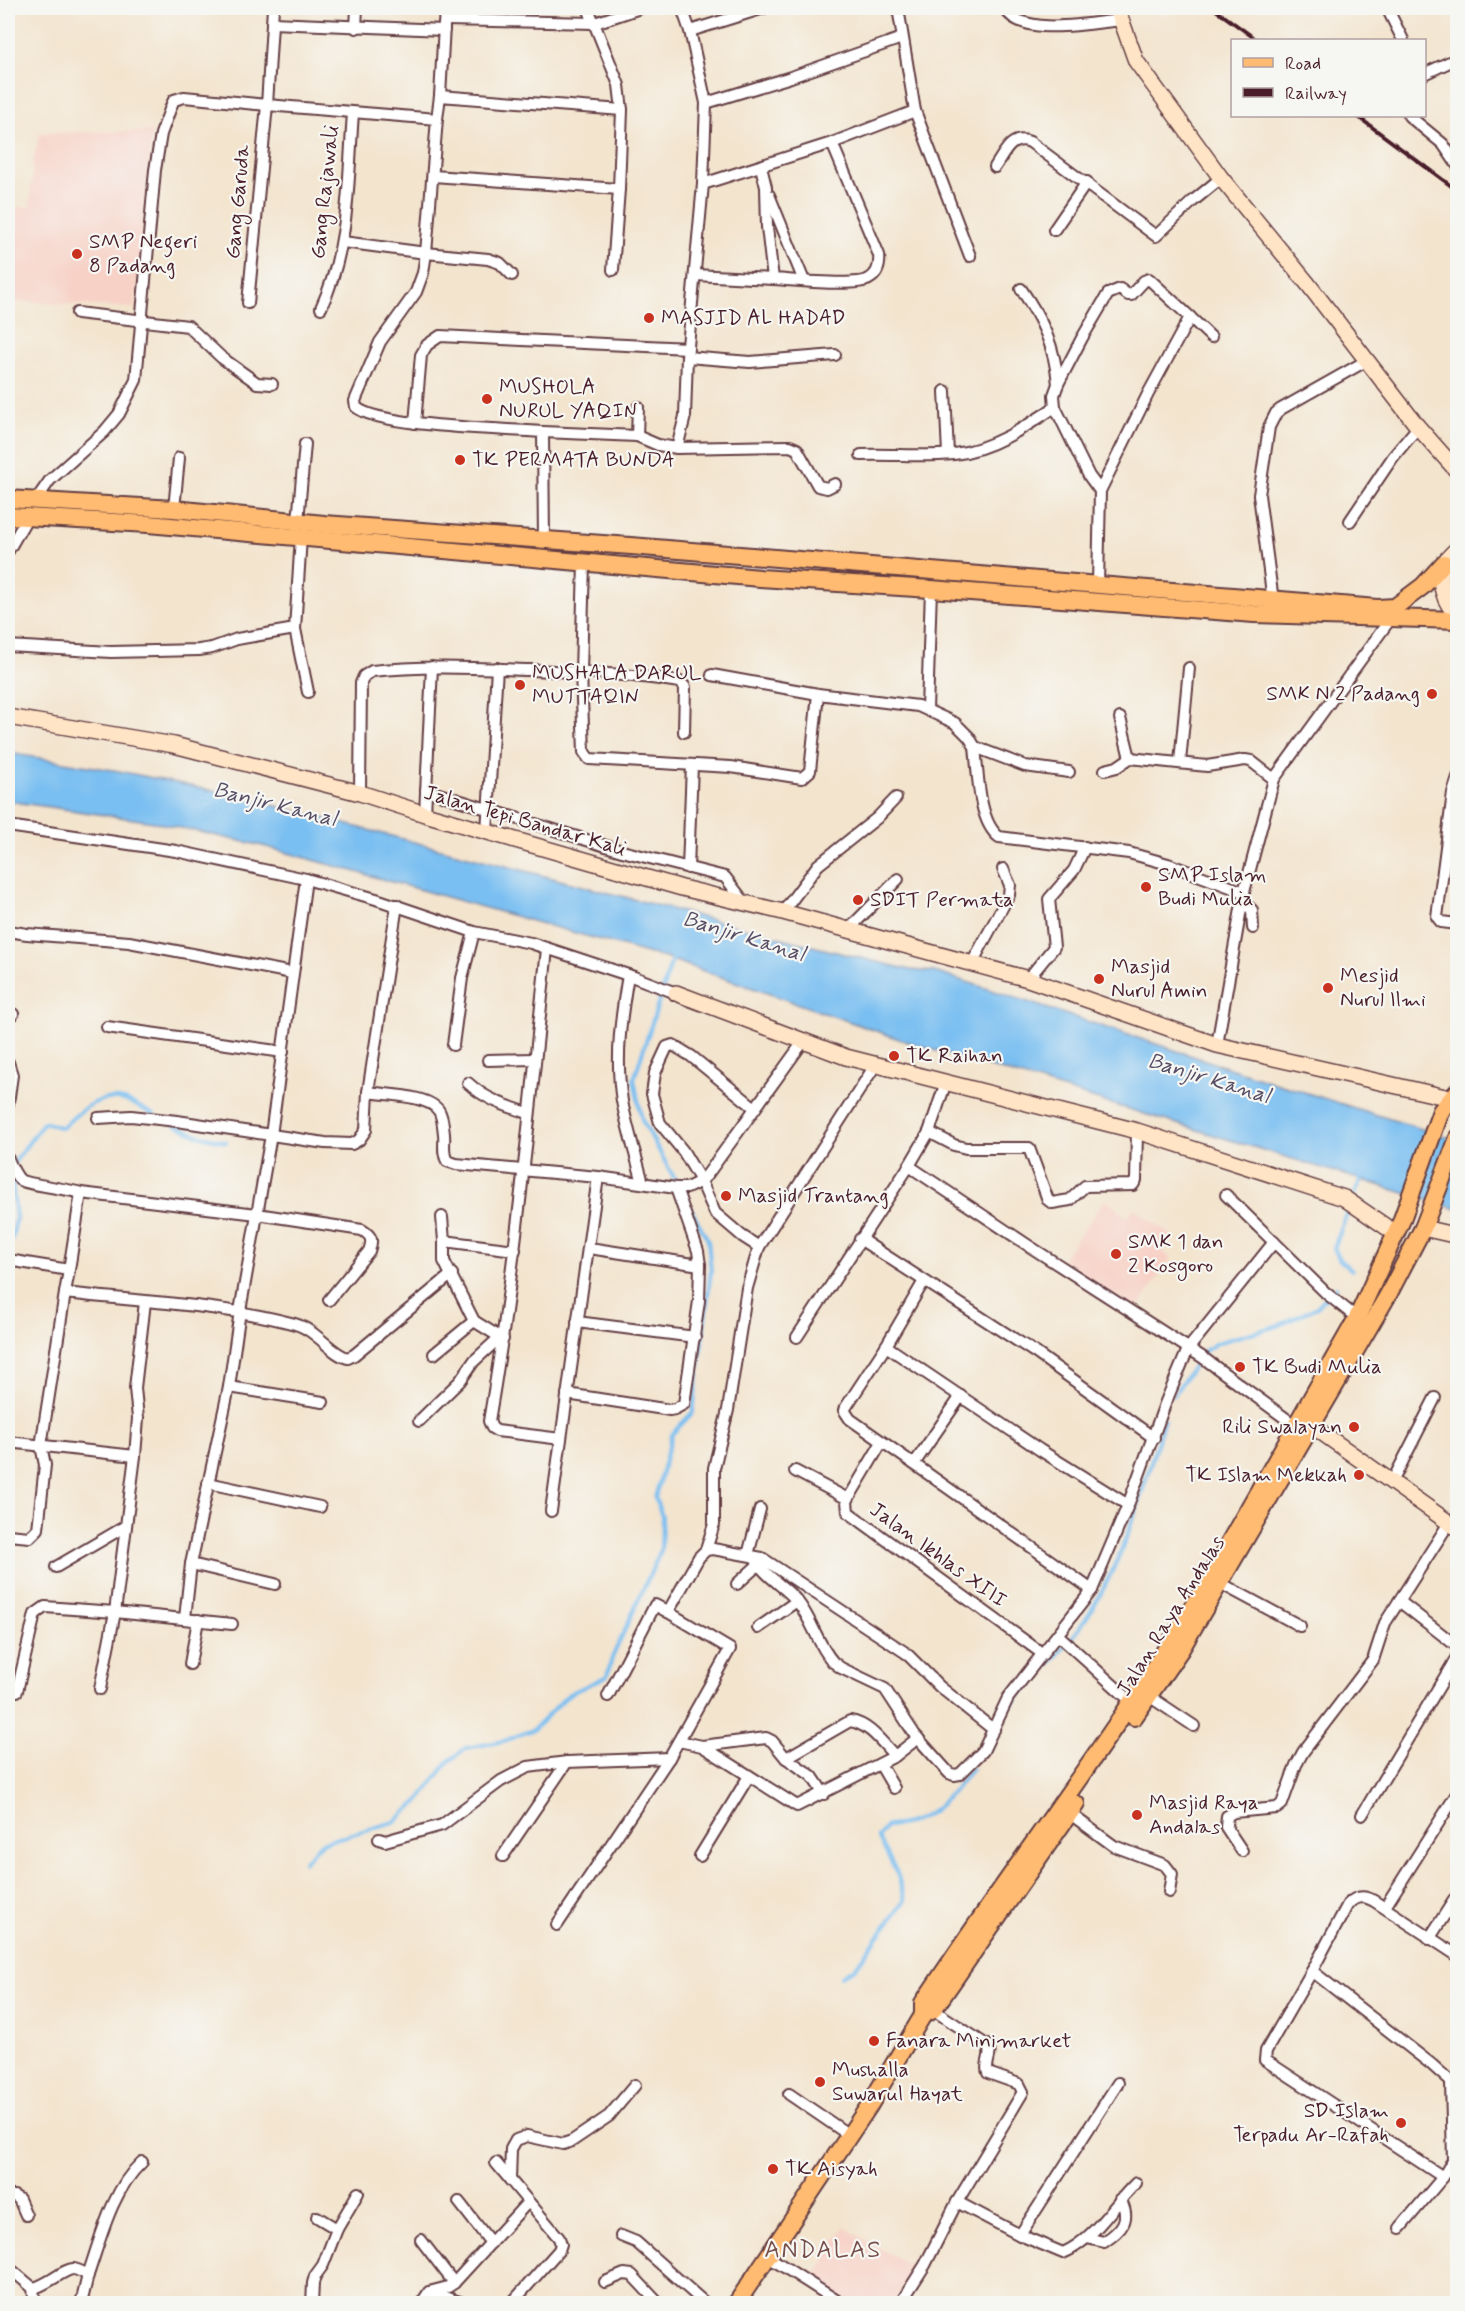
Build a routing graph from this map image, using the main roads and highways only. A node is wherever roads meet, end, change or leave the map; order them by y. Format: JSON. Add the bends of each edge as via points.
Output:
{"nodes":[{"id":1,"x":8,"y":499,"type":"edge"},
{"id":2,"x":8,"y":516,"type":"edge"},
{"id":3,"x":150,"y":516,"type":"junction"},
{"id":4,"x":299,"y":529,"type":"junction"},
{"id":5,"x":404,"y":538,"type":"junction"},
{"id":6,"x":736,"y":556,"type":"junction"},
{"id":7,"x":1444,"y":563,"type":"road end"},
{"id":8,"x":734,"y":576,"type":"junction"},
{"id":9,"x":979,"y":576,"type":"junction"},
{"id":10,"x":977,"y":594,"type":"junction"},
{"id":11,"x":1394,"y":612,"type":"junction"},
{"id":12,"x":1458,"y":620,"type":"edge"},
{"id":13,"x":1450,"y":1100,"type":"edge"},
{"id":14,"x":1458,"y":1138,"type":"edge"},
{"id":15,"x":1363,"y":1322,"type":"junction"},
{"id":16,"x":1252,"y":1515,"type":"junction"},
{"id":17,"x":1140,"y":1702,"type":"junction"},
{"id":18,"x":995,"y":1910,"type":"junction"},
{"id":19,"x":736,"y":2304,"type":"edge"}],
"edges":[{"from":1,"to":3,"type":"main road"},
{"from":2,"to":3,"type":"main road"},
{"from":3,"to":4,"type":"main road"},
{"from":3,"to":4,"type":"main road","via":[[174,509]]},
{"from":4,"to":5,"type":"main road"},
{"from":5,"to":6,"type":"main road","via":[[544,540]]},
{"from":5,"to":8,"type":"main road","via":[[584,563]]},
{"from":6,"to":8,"type":"main road"},
{"from":6,"to":9,"type":"main road"},
{"from":7,"to":11,"type":"main road"},
{"from":8,"to":10,"type":"main road"},
{"from":9,"to":10,"type":"main road"},
{"from":9,"to":11,"type":"main road"},
{"from":10,"to":11,"type":"main road","via":[[1254,614]]},
{"from":11,"to":12,"type":"main road"},
{"from":13,"to":15,"type":"main road","name":"Jalan Raya Andalas"},
{"from":14,"to":15,"type":"main road","name":"Jalan Raya Andalas","via":[[1425,1224],[1388,1294]]},
{"from":15,"to":16,"type":"main road","name":"Jalan Raya Andalas"},
{"from":16,"to":17,"type":"main road","name":"Jalan Raya Andalas","via":[[1172,1641]]},
{"from":16,"to":17,"type":"main road","name":"Jalan Raya Andalas","via":[[1220,1583],[1181,1649]]},
{"from":17,"to":18,"type":"main road","name":"Jalan Raya Andalas"},
{"from":17,"to":18,"type":"main road","name":"Jalan Raya Andalas","via":[[1069,1813]]},
{"from":18,"to":19,"type":"main road","name":"Jalan Raya Andalas"}]}
